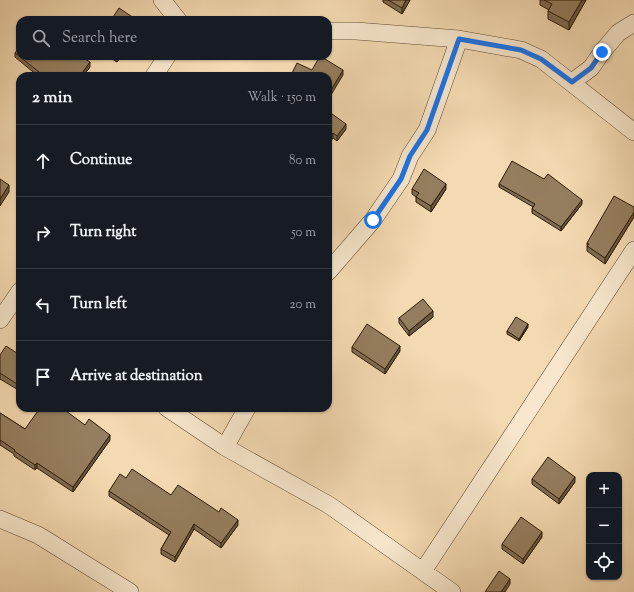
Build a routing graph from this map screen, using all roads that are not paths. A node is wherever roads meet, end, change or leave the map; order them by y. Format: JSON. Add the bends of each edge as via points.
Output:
{"nodes":[{"id":1,"x":162,"y":0,"type":"edge"},
{"id":2,"x":175,"y":16,"type":"edge"},
{"id":3,"x":634,"y":23,"type":"edge"},
{"id":4,"x":332,"y":31,"type":"edge"},
{"id":5,"x":459,"y":39,"type":"junction"},
{"id":6,"x":164,"y":60,"type":"edge"},
{"id":7,"x":157,"y":72,"type":"edge"},
{"id":8,"x":572,"y":82,"type":"junction"},
{"id":9,"x":634,"y":132,"type":"edge"},
{"id":10,"x":634,"y":250,"type":"edge"},
{"id":11,"x":332,"y":267,"type":"edge"},
{"id":12,"x":16,"y":297,"type":"edge"},
{"id":13,"x":7,"y":312,"type":"edge"},
{"id":14,"x":173,"y":412,"type":"edge"},
{"id":15,"x":245,"y":412,"type":"edge"},
{"id":16,"x":225,"y":447,"type":"junction"},
{"id":17,"x":0,"y":519,"type":"edge"},
{"id":18,"x":423,"y":571,"type":"junction"},
{"id":19,"x":130,"y":592,"type":"edge"},
{"id":20,"x":452,"y":592,"type":"edge"}],
"edges":[{"from":1,"to":2,"type":"street"},
{"from":3,"to":8,"type":"street","via":[[618,33],[591,68]]},
{"from":4,"to":5,"type":"street"},
{"from":5,"to":8,"type":"street","via":[[521,50],[541,59]]},
{"from":5,"to":11,"type":"street","via":[[427,130],[410,156],[401,179],[373,220]]},
{"from":6,"to":7,"type":"street"},
{"from":8,"to":9,"type":"street"},
{"from":10,"to":18,"type":"street"},
{"from":12,"to":13,"type":"street"},
{"from":14,"to":16,"type":"street"},
{"from":15,"to":16,"type":"street"},
{"from":16,"to":18,"type":"street","via":[[329,505]]},
{"from":17,"to":19,"type":"street","via":[[38,535]]},
{"from":18,"to":20,"type":"street"}]}
